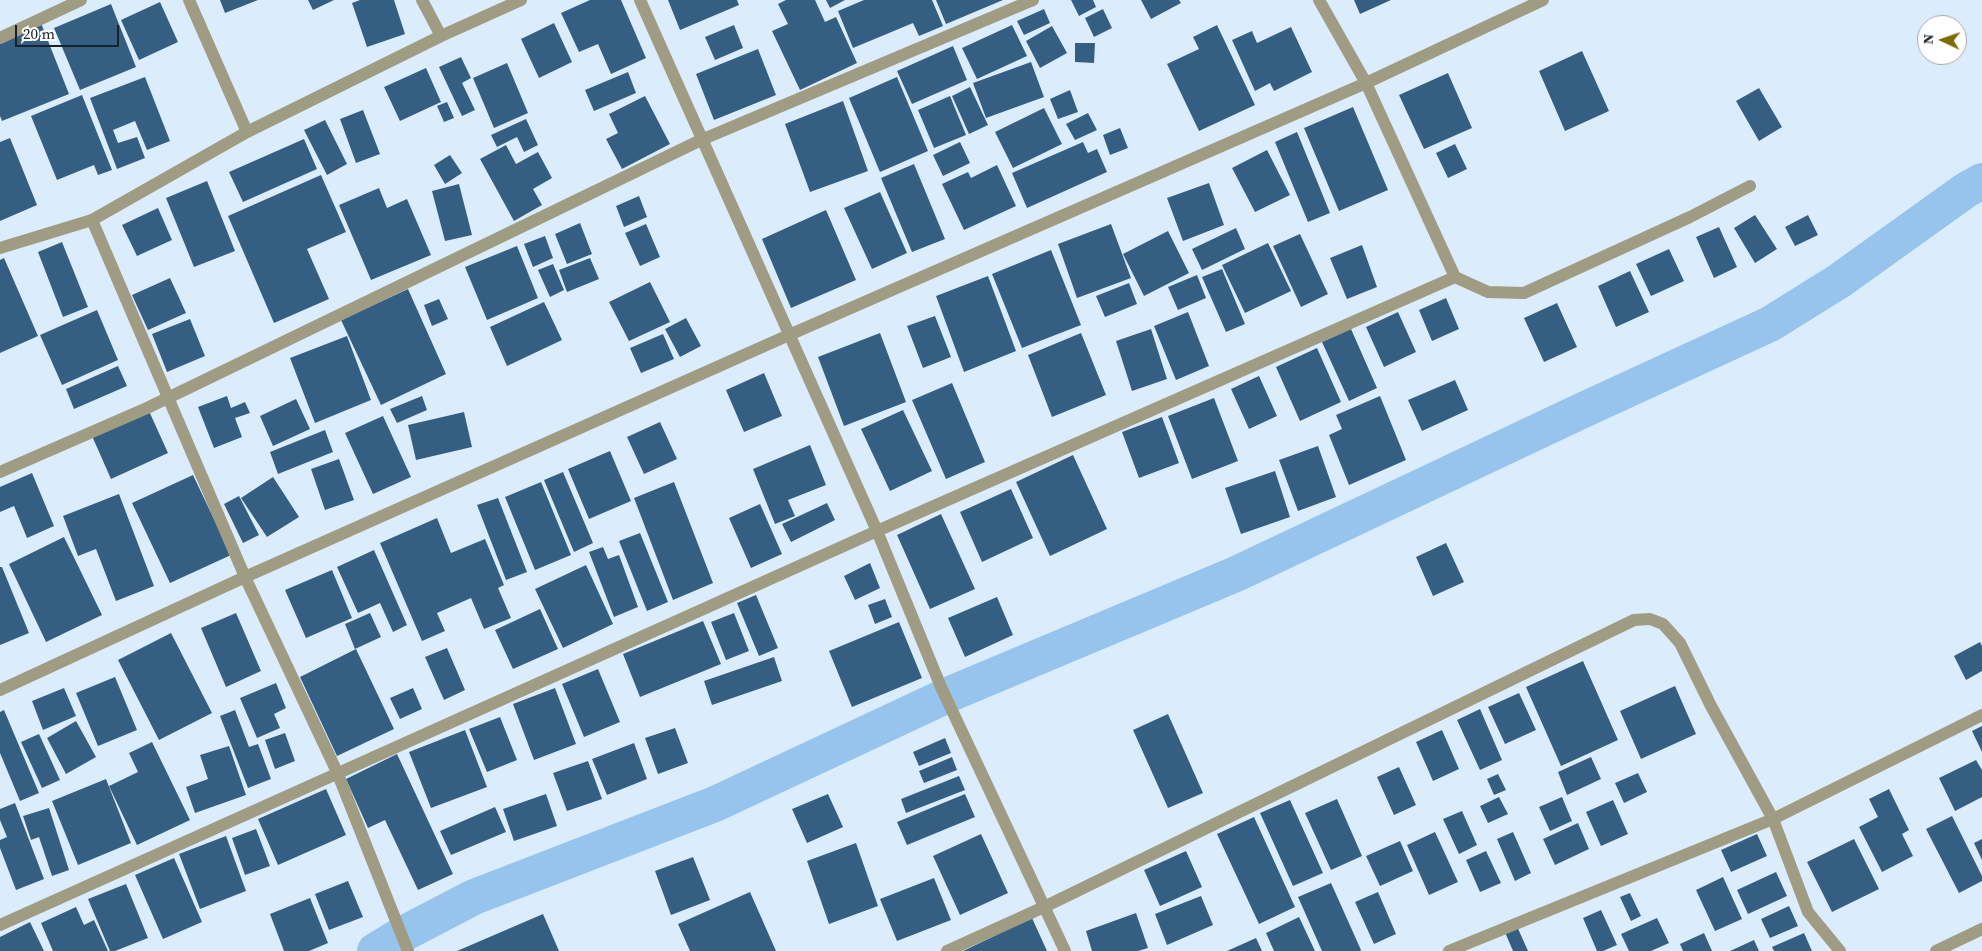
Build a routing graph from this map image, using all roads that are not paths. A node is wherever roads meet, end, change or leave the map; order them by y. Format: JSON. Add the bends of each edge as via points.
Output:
{"nodes":[{"id":1,"x":81,"y":0,"type":"edge"},
{"id":2,"x":189,"y":0,"type":"edge"},
{"id":3,"x":422,"y":0,"type":"edge"},
{"id":4,"x":521,"y":0,"type":"edge"},
{"id":5,"x":640,"y":0,"type":"edge"},
{"id":6,"x":1033,"y":0,"type":"edge"},
{"id":7,"x":1319,"y":0,"type":"edge"},
{"id":8,"x":1543,"y":0,"type":"edge"},
{"id":9,"x":440,"y":36,"type":"junction"},
{"id":10,"x":0,"y":38,"type":"edge"},
{"id":11,"x":1366,"y":83,"type":"junction"},
{"id":12,"x":247,"y":132,"type":"junction"},
{"id":13,"x":701,"y":140,"type":"junction"},
{"id":14,"x":1750,"y":186,"type":"dead end"},
{"id":15,"x":92,"y":220,"type":"junction"},
{"id":16,"x":0,"y":248,"type":"edge"},
{"id":17,"x":1455,"y":277,"type":"junction"},
{"id":18,"x":789,"y":335,"type":"junction"},
{"id":19,"x":168,"y":397,"type":"junction"},
{"id":20,"x":0,"y":472,"type":"edge"},
{"id":21,"x":877,"y":531,"type":"junction"},
{"id":22,"x":245,"y":576,"type":"junction"},
{"id":23,"x":0,"y":690,"type":"edge"},
{"id":24,"x":1982,"y":715,"type":"edge"},
{"id":25,"x":337,"y":772,"type":"junction"},
{"id":26,"x":1773,"y":819,"type":"junction"},
{"id":27,"x":1044,"y":908,"type":"junction"},
{"id":28,"x":0,"y":925,"type":"edge"},
{"id":29,"x":1982,"y":929,"type":"edge"},
{"id":30,"x":408,"y":951,"type":"edge"},
{"id":31,"x":947,"y":951,"type":"edge"},
{"id":32,"x":1065,"y":951,"type":"edge"},
{"id":33,"x":1449,"y":951,"type":"edge"},
{"id":34,"x":1840,"y":951,"type":"edge"},
{"id":35,"x":1936,"y":951,"type":"edge"}],
"edges":[{"from":1,"to":10,"type":"street"},
{"from":2,"to":12,"type":"street"},
{"from":3,"to":9,"type":"street"},
{"from":4,"to":9,"type":"street"},
{"from":5,"to":13,"type":"street"},
{"from":6,"to":13,"type":"street"},
{"from":7,"to":11,"type":"street"},
{"from":8,"to":11,"type":"street"},
{"from":9,"to":12,"type":"street"},
{"from":11,"to":17,"type":"street"},
{"from":11,"to":18,"type":"street"},
{"from":12,"to":15,"type":"street"},
{"from":13,"to":18,"type":"street"},
{"from":13,"to":19,"type":"street"},
{"from":14,"to":17,"type":"street","via":[[1690,217],[1524,292],[1488,292]]},
{"from":15,"to":16,"type":"street"},
{"from":15,"to":19,"type":"street"},
{"from":17,"to":21,"type":"street"},
{"from":18,"to":21,"type":"street"},
{"from":18,"to":22,"type":"street"},
{"from":19,"to":20,"type":"street"},
{"from":19,"to":22,"type":"street"},
{"from":21,"to":25,"type":"street"},
{"from":21,"to":27,"type":"street","via":[[941,687]]},
{"from":22,"to":23,"type":"street"},
{"from":22,"to":25,"type":"street"},
{"from":24,"to":26,"type":"street"},
{"from":25,"to":28,"type":"street"},
{"from":25,"to":30,"type":"street"},
{"from":26,"to":27,"type":"street","via":[[1710,706],[1680,643],[1663,624],[1650,619],[1634,620]]},
{"from":26,"to":33,"type":"street"},
{"from":26,"to":34,"type":"street","via":[[1808,912]]},
{"from":27,"to":31,"type":"street"},
{"from":27,"to":32,"type":"street"},
{"from":29,"to":35,"type":"street"}]}
